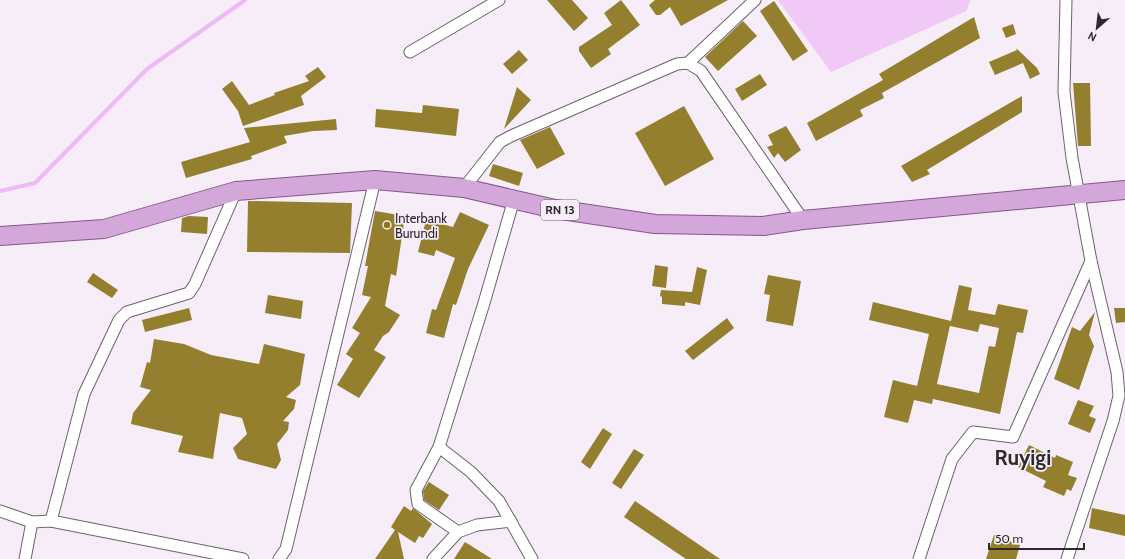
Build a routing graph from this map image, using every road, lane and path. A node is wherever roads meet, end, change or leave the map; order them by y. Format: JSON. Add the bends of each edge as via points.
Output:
{"nodes":[{"id":1,"x":499,"y":0,"type":"edge"},
{"id":2,"x":755,"y":0,"type":"edge"},
{"id":3,"x":1066,"y":0,"type":"edge"},
{"id":4,"x":410,"y":52,"type":"dead end"},
{"id":5,"x":688,"y":63,"type":"junction"},
{"id":6,"x":375,"y":180,"type":"junction"},
{"id":7,"x":464,"y":188,"type":"junction"},
{"id":8,"x":1125,"y":190,"type":"edge"},
{"id":9,"x":236,"y":191,"type":"junction"},
{"id":10,"x":1079,"y":193,"type":"junction"},
{"id":11,"x":514,"y":199,"type":"junction"},
{"id":12,"x":803,"y":220,"type":"junction"},
{"id":13,"x":0,"y":236,"type":"edge"},
{"id":14,"x":1091,"y":261,"type":"junction"},
{"id":15,"x":439,"y":447,"type":"junction"},
{"id":16,"x":0,"y":511,"type":"edge"},
{"id":17,"x":51,"y":521,"type":"junction"},
{"id":18,"x":511,"y":521,"type":"junction"},
{"id":19,"x":32,"y":522,"type":"junction"},
{"id":20,"x":458,"y":532,"type":"junction"},
{"id":21,"x":226,"y":557,"type":"edge"},
{"id":22,"x":25,"y":559,"type":"edge"},
{"id":23,"x":243,"y":559,"type":"edge"},
{"id":24,"x":279,"y":559,"type":"edge"},
{"id":25,"x":433,"y":559,"type":"edge"},
{"id":26,"x":532,"y":559,"type":"edge"},
{"id":27,"x":919,"y":559,"type":"edge"},
{"id":28,"x":1067,"y":559,"type":"edge"}],
"edges":[{"from":1,"to":4,"type":"street"},
{"from":2,"to":5,"type":"street"},
{"from":3,"to":10,"type":"street","via":[[1064,92]]},
{"from":5,"to":7,"type":"street","via":[[678,64],[500,142]]},
{"from":5,"to":12,"type":"street","via":[[700,71]]},
{"from":6,"to":7,"type":"main road","number":"RN 13"},
{"from":6,"to":9,"type":"main road","number":"RN 13"},
{"from":6,"to":24,"type":"street","via":[[286,549]]},
{"from":7,"to":11,"type":"main road","number":"RN 13"},
{"from":8,"to":10,"type":"main road","number":"RN 13"},
{"from":9,"to":13,"type":"main road","number":"RN 13","via":[[104,229]]},
{"from":9,"to":17,"type":"street","via":[[189,293],[127,312],[119,320],[84,394]]},
{"from":10,"to":12,"type":"main road","number":"RN 13"},
{"from":10,"to":14,"type":"street"},
{"from":11,"to":12,"type":"main road","number":"RN 13","via":[[555,209],[656,224],[763,226]]},
{"from":11,"to":15,"type":"street"},
{"from":14,"to":27,"type":"street","via":[[1013,437],[973,432],[952,459]]},
{"from":14,"to":28,"type":"street","via":[[1117,372],[1119,396]]},
{"from":15,"to":18,"type":"street","via":[[471,472],[499,501]]},
{"from":15,"to":20,"type":"street","via":[[416,490],[418,504]]},
{"from":16,"to":19,"type":"street"},
{"from":17,"to":19,"type":"street"},
{"from":17,"to":21,"type":"street"},
{"from":18,"to":20,"type":"street","via":[[477,525]]},
{"from":18,"to":26,"type":"street"},
{"from":19,"to":22,"type":"street"},
{"from":20,"to":25,"type":"street"},
{"from":21,"to":23,"type":"street"}]}
